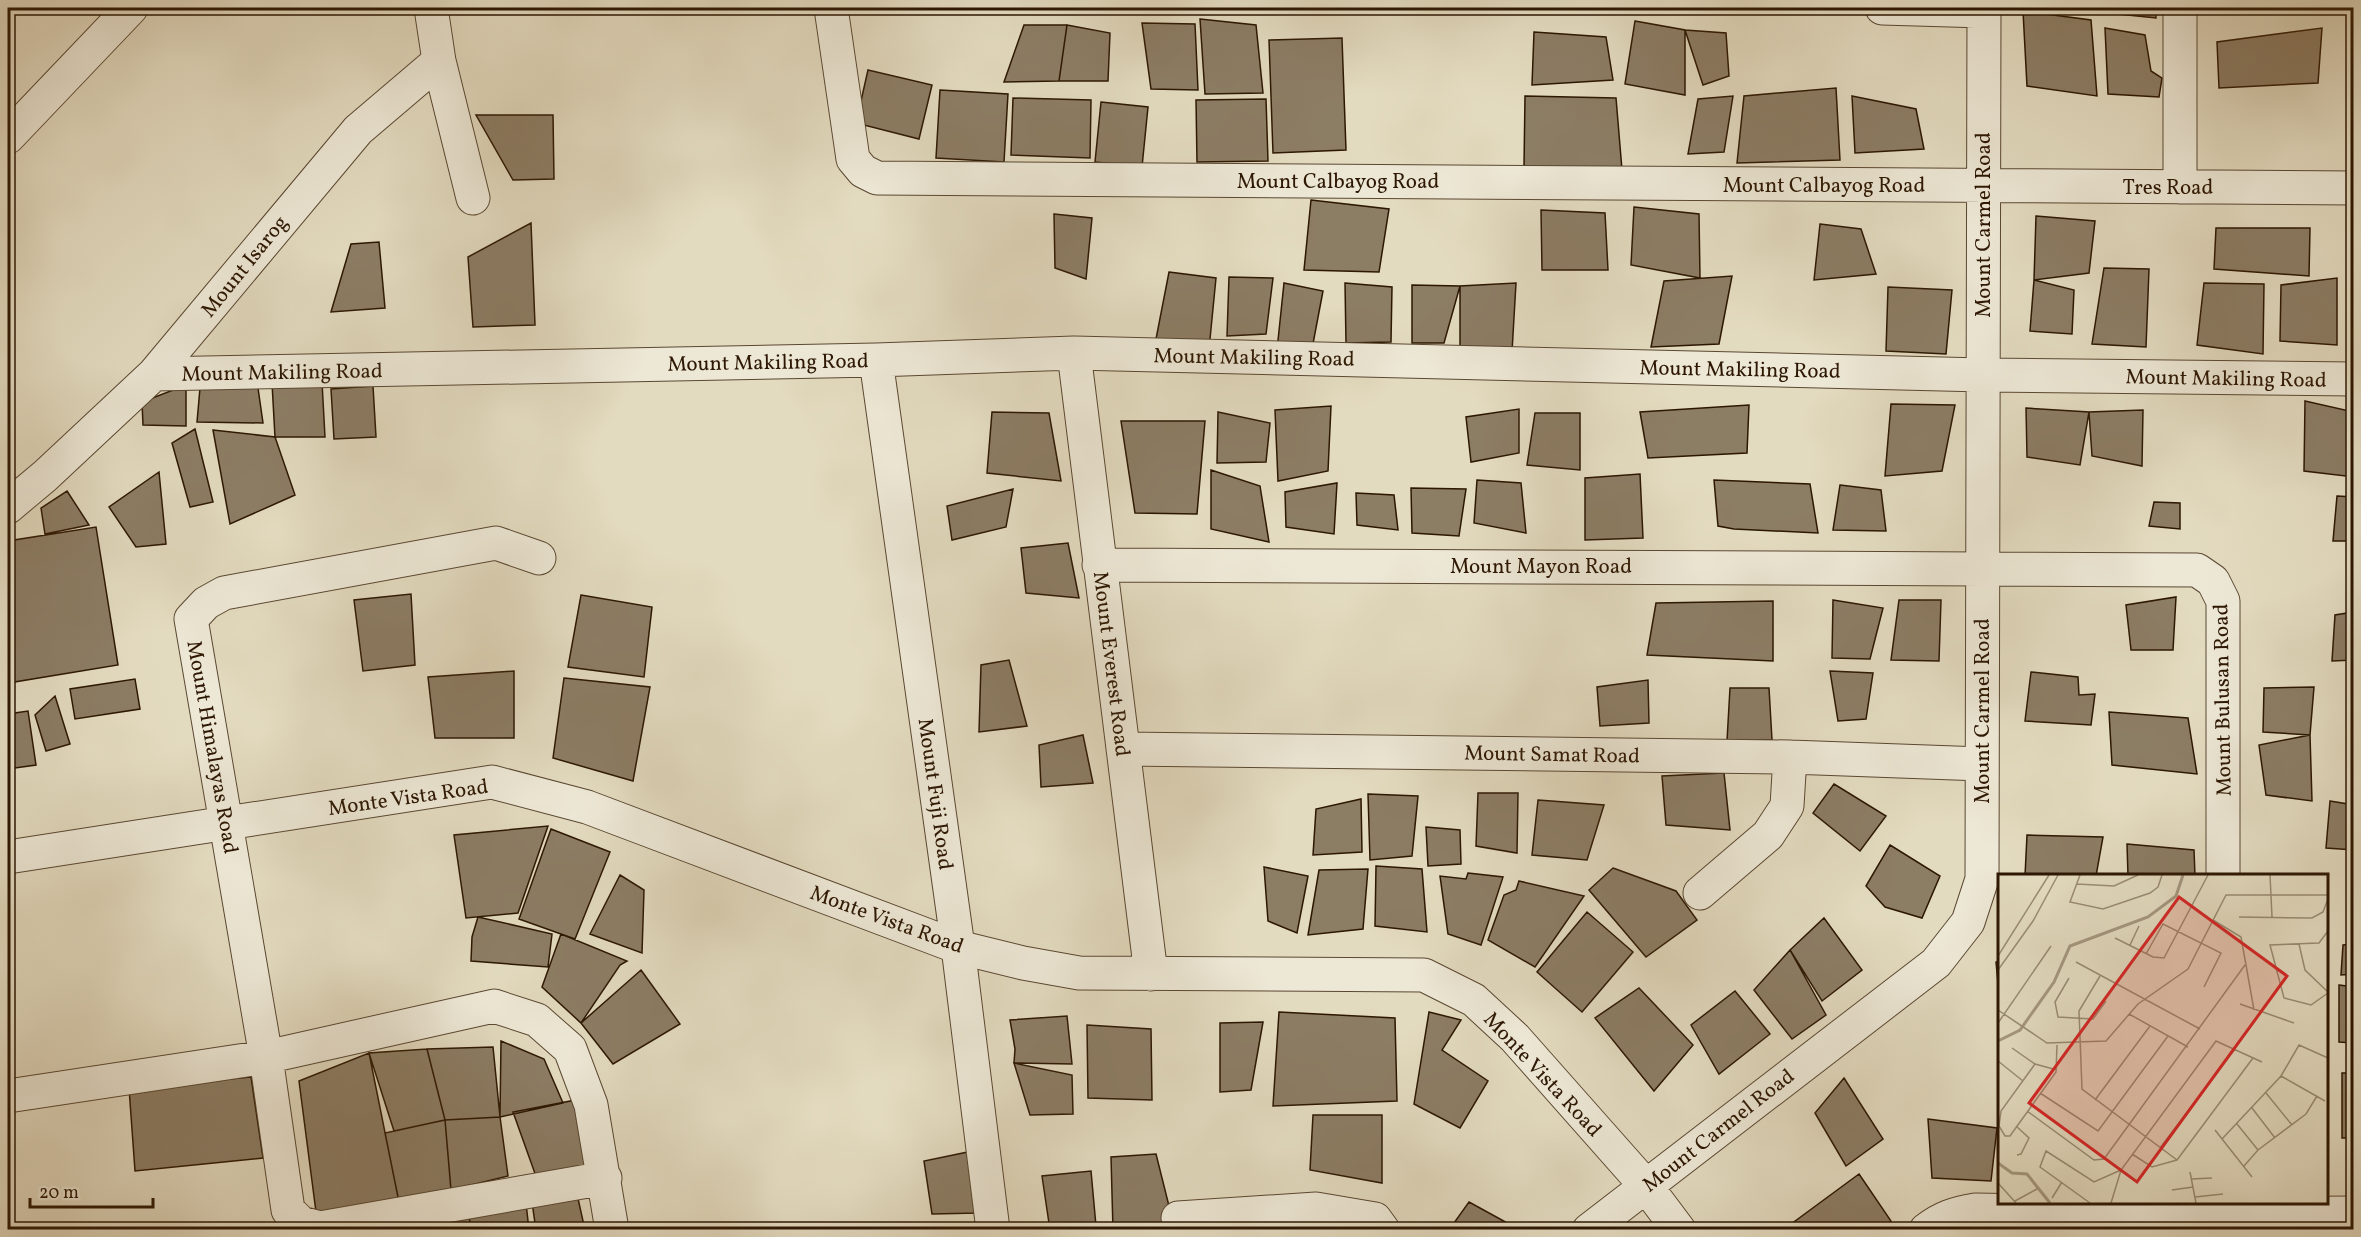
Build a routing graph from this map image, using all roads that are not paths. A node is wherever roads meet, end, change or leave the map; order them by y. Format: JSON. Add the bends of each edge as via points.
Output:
{"nodes":[{"id":1,"x":131,"y":8,"type":"edge"},
{"id":2,"x":431,"y":8,"type":"edge"},
{"id":3,"x":831,"y":8,"type":"edge"},
{"id":4,"x":1882,"y":8,"type":"edge"},
{"id":5,"x":2180,"y":8,"type":"edge"},
{"id":6,"x":1984,"y":9,"type":"edge"},
{"id":7,"x":440,"y":61,"type":"junction"},
{"id":8,"x":8,"y":137,"type":"edge"},
{"id":9,"x":1983,"y":186,"type":"junction"},
{"id":10,"x":2180,"y":187,"type":"junction"},
{"id":11,"x":2354,"y":188,"type":"edge"},
{"id":12,"x":473,"y":198,"type":"dead end"},
{"id":13,"x":1074,"y":353,"type":"junction"},
{"id":14,"x":876,"y":360,"type":"junction"},
{"id":15,"x":154,"y":374,"type":"junction"},
{"id":16,"x":1983,"y":375,"type":"junction"},
{"id":17,"x":2354,"y":379,"type":"edge"},
{"id":18,"x":8,"y":507,"type":"edge"},
{"id":19,"x":539,"y":558,"type":"dead end"},
{"id":20,"x":1100,"y":565,"type":"junction"},
{"id":21,"x":1983,"y":567,"type":"junction"},
{"id":22,"x":1123,"y":749,"type":"junction"},
{"id":23,"x":1790,"y":758,"type":"junction"},
{"id":24,"x":1982,"y":764,"type":"junction"},
{"id":25,"x":226,"y":825,"type":"junction"},
{"id":26,"x":8,"y":857,"type":"edge"},
{"id":27,"x":2223,"y":874,"type":"edge"},
{"id":28,"x":1700,"y":893,"type":"dead end"},
{"id":29,"x":958,"y":947,"type":"junction"},
{"id":30,"x":1151,"y":974,"type":"junction"},
{"id":31,"x":266,"y":1057,"type":"junction"},
{"id":32,"x":8,"y":1096,"type":"edge"},
{"id":33,"x":605,"y":1178,"type":"junction"},
{"id":34,"x":1646,"y":1186,"type":"junction"},
{"id":35,"x":2223,"y":1208,"type":"edge"},
{"id":36,"x":2354,"y":1213,"type":"edge"},
{"id":37,"x":1178,"y":1218,"type":"dead end"},
{"id":38,"x":1959,"y":1221,"type":"edge"},
{"id":39,"x":612,"y":1230,"type":"edge"},
{"id":40,"x":993,"y":1230,"type":"edge"},
{"id":41,"x":1383,"y":1230,"type":"edge"},
{"id":42,"x":1589,"y":1230,"type":"edge"},
{"id":43,"x":1679,"y":1230,"type":"edge"},
{"id":44,"x":1926,"y":1230,"type":"edge"}],
"edges":[{"from":1,"to":8,"type":"street"},
{"from":2,"to":7,"type":"street"},
{"from":3,"to":9,"type":"street","name":"Mount Calbayog Road","via":[[853,159],[863,171],[877,178]]},
{"from":4,"to":6,"type":"street"},
{"from":5,"to":10,"type":"street"},
{"from":6,"to":9,"type":"street","name":"Mount Carmel Road"},
{"from":7,"to":12,"type":"street"},
{"from":7,"to":15,"type":"street","name":"Mount Isarog","via":[[358,130]]},
{"from":9,"to":10,"type":"street","name":"Tres Road"},
{"from":9,"to":16,"type":"street","name":"Mount Carmel Road"},
{"from":10,"to":11,"type":"street","name":"Tres Road"},
{"from":13,"to":14,"type":"street","name":"Mount Makiling Road"},
{"from":13,"to":16,"type":"street","name":"Mount Makiling Road"},
{"from":13,"to":20,"type":"street","name":"Mount Everest Road"},
{"from":14,"to":15,"type":"street","name":"Mount Makiling Road"},
{"from":14,"to":29,"type":"street","name":"Mount Fuji Road"},
{"from":15,"to":18,"type":"street","name":"Mount Isarog"},
{"from":16,"to":17,"type":"street","name":"Mount Makiling Road"},
{"from":16,"to":21,"type":"street","name":"Mount Carmel Road"},
{"from":19,"to":25,"type":"street","name":"Mount Himalayas Road","via":[[496,543],[224,593],[206,603],[191,619]]},
{"from":20,"to":21,"type":"street","name":"Mount Mayon Road"},
{"from":20,"to":22,"type":"street","name":"Mount Everest Road"},
{"from":21,"to":24,"type":"street","name":"Mount Carmel Road"},
{"from":21,"to":27,"type":"street","name":"Mount Bulusan Road","via":[[2197,570],[2213,581],[2223,601]]},
{"from":22,"to":23,"type":"street","name":"Mount Samat Road"},
{"from":22,"to":30,"type":"street","name":"Mount Everest Road"},
{"from":23,"to":24,"type":"street","name":"Mount Samat Road"},
{"from":23,"to":28,"type":"street","via":[[1787,806],[1767,835]]},
{"from":24,"to":34,"type":"street","name":"Mount Carmel Road","via":[[1982,879],[1968,922],[1936,963]]},
{"from":25,"to":26,"type":"street","name":"Monte Vista Road"},
{"from":25,"to":29,"type":"street","name":"Monte Vista Road","via":[[492,782],[587,807]]},
{"from":25,"to":31,"type":"street","name":"Mount Himalayas Road"},
{"from":29,"to":30,"type":"street","name":"Monte Vista Road","via":[[1079,973]]},
{"from":29,"to":40,"type":"street","name":"Mount Fuji Road"},
{"from":30,"to":34,"type":"street","name":"Monte Vista Road","via":[[1424,975],[1474,1000],[1515,1038]]},
{"from":31,"to":32,"type":"street"},
{"from":31,"to":33,"type":"street","via":[[494,1006],[537,1020],[570,1049],[591,1105]]},
{"from":31,"to":33,"type":"street","name":"Mount Himalayas Road","via":[[288,1210],[301,1223],[320,1228]]},
{"from":33,"to":39,"type":"street"},
{"from":34,"to":42,"type":"street","name":"Mount Carmel Road"},
{"from":34,"to":43,"type":"street","name":"Monte Vista Road"},
{"from":35,"to":36,"type":"street"},
{"from":35,"to":38,"type":"street","via":[[1975,1210]]},
{"from":37,"to":41,"type":"street","via":[[1316,1209],[1375,1220]]},
{"from":38,"to":44,"type":"street","via":[[1937,1221]]}]}
